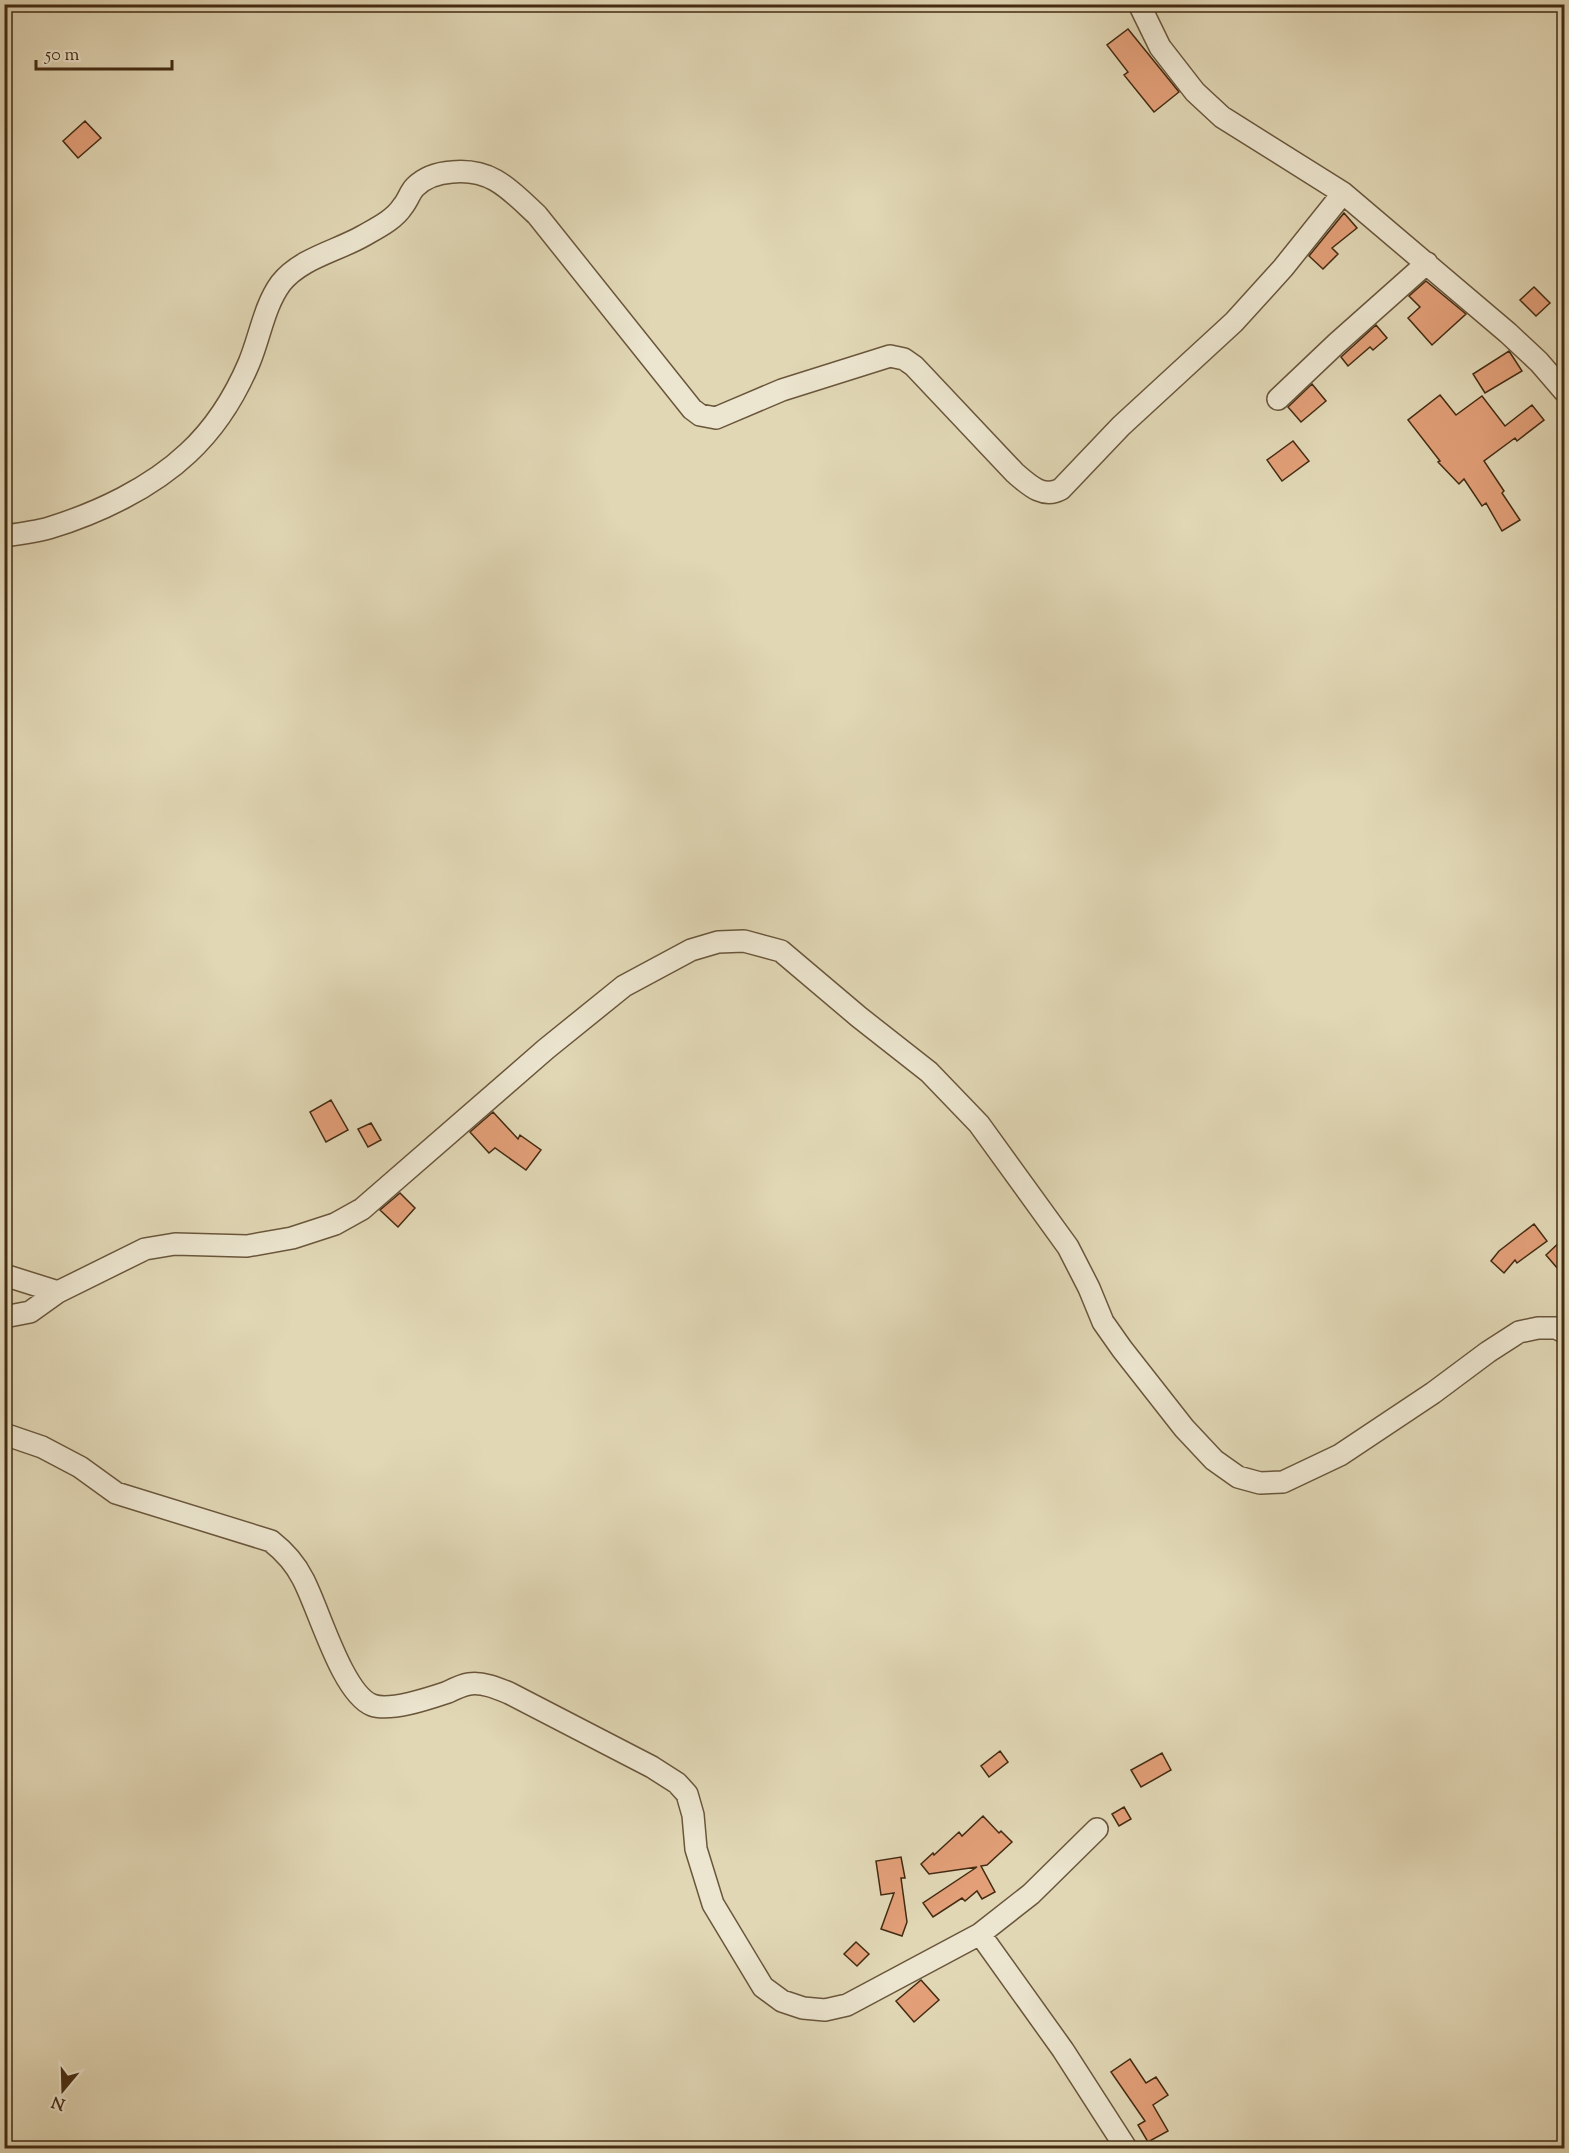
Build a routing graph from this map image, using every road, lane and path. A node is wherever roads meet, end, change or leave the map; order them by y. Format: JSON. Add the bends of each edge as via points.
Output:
{"nodes":[{"id":1,"x":1138,"y":4,"type":"edge"},
{"id":2,"x":1343,"y":193,"type":"junction"},
{"id":3,"x":1427,"y":264,"type":"junction"},
{"id":4,"x":1564,"y":392,"type":"edge"},
{"id":5,"x":1278,"y":399,"type":"dead end"},
{"id":6,"x":4,"y":536,"type":"edge"},
{"id":7,"x":4,"y":1275,"type":"edge"},
{"id":8,"x":58,"y":1292,"type":"junction"},
{"id":9,"x":4,"y":1317,"type":"edge"},
{"id":10,"x":1564,"y":1332,"type":"edge"},
{"id":11,"x":4,"y":1434,"type":"edge"},
{"id":12,"x":1097,"y":1829,"type":"dead end"},
{"id":13,"x":980,"y":1934,"type":"junction"},
{"id":14,"x":1126,"y":2148,"type":"edge"}],
"edges":[{"from":1,"to":2,"type":"street","via":[[1160,47],[1195,92],[1222,117]]},
{"from":2,"to":3,"type":"street"},
{"from":2,"to":6,"type":"street","via":[[1234,322],[1053,493],[1034,488],[1015,473],[914,366],[898,357],[890,356],[782,390],[716,418],[700,415],[537,215],[512,192],[481,172],[444,172],[429,176],[414,188],[402,208],[385,223],[295,268],[280,284],[268,306],[249,363],[220,418],[188,453],[153,480],[98,510],[48,528]]},
{"from":3,"to":4,"type":"street","via":[[1539,362]]},
{"from":3,"to":5,"type":"street"},
{"from":7,"to":8,"type":"street"},
{"from":8,"to":9,"type":"street","via":[[30,1312]]},
{"from":8,"to":10,"type":"street","via":[[145,1249],[175,1244],[247,1246],[292,1238],[334,1224],[362,1209],[624,986],[691,950],[718,942],[744,941],[781,951],[929,1072],[979,1124],[1068,1247],[1103,1322],[1122,1349],[1184,1428],[1214,1460],[1238,1477],[1260,1483],[1283,1482],[1340,1455],[1519,1332],[1556,1328]]},
{"from":11,"to":13,"type":"street","via":[[42,1447],[80,1467],[116,1493],[271,1541],[287,1554],[303,1579],[355,1691],[375,1707],[423,1700],[469,1684],[491,1686],[677,1783],[687,1794],[696,1849],[713,1904],[763,1987],[782,2001],[825,2010],[847,2005]]},
{"from":12,"to":13,"type":"street","via":[[1031,1894]]},
{"from":13,"to":14,"type":"street","via":[[1063,2050]]}]}
